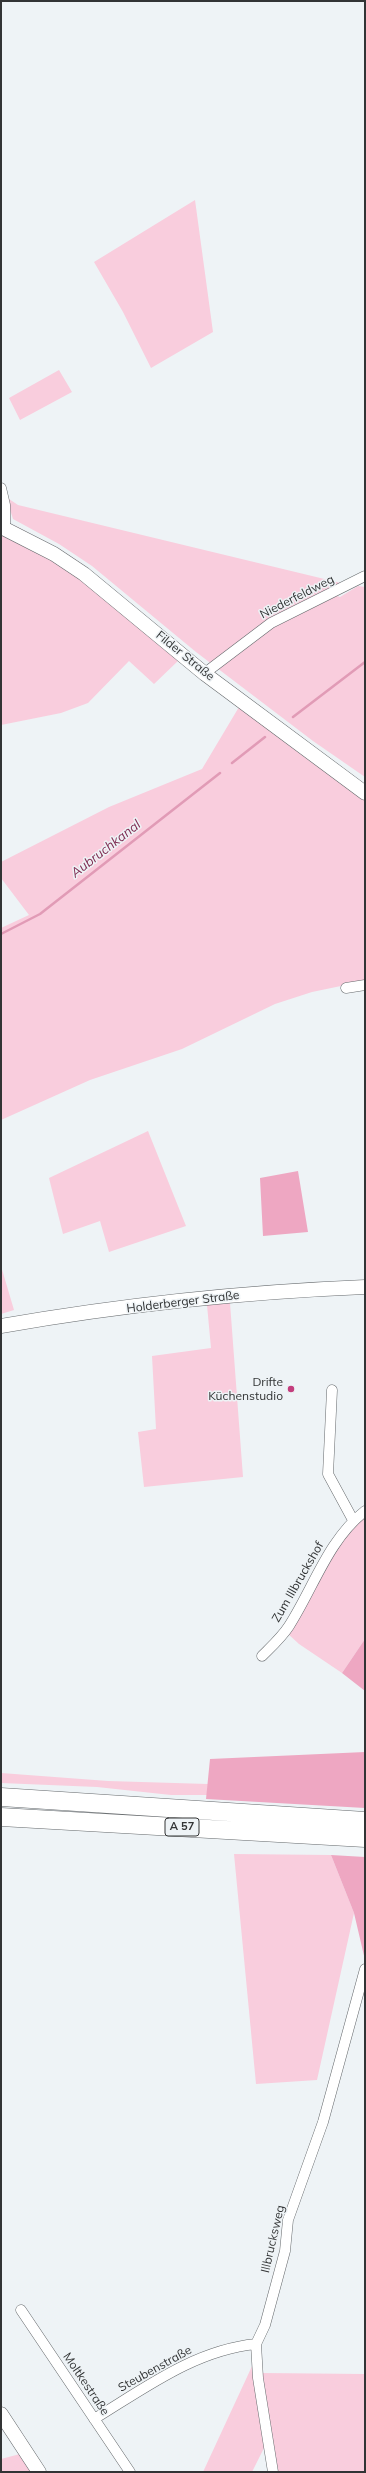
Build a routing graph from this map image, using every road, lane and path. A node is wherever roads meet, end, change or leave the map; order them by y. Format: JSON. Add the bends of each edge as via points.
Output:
{"nodes":[{"id":1,"x":1,"y":488,"type":"edge"},
{"id":2,"x":3,"y":527,"type":"edge"},
{"id":3,"x":365,"y":576,"type":"edge"},
{"id":4,"x":205,"y":673,"type":"junction"},
{"id":5,"x":365,"y":793,"type":"edge"},
{"id":6,"x":365,"y":985,"type":"edge"},
{"id":7,"x":346,"y":988,"type":"dead end"},
{"id":8,"x":365,"y":1287,"type":"edge"},
{"id":9,"x":1,"y":1326,"type":"edge"},
{"id":10,"x":332,"y":1390,"type":"dead end"},
{"id":11,"x":365,"y":1510,"type":"edge"},
{"id":12,"x":353,"y":1520,"type":"junction"},
{"id":13,"x":262,"y":1656,"type":"dead end"},
{"id":14,"x":1,"y":1797,"type":"edge"},
{"id":15,"x":1,"y":1817,"type":"edge"},
{"id":16,"x":365,"y":1821,"type":"edge"},
{"id":17,"x":365,"y":1838,"type":"edge"},
{"id":18,"x":365,"y":1969,"type":"edge"},
{"id":19,"x":21,"y":2310,"type":"dead end"},
{"id":20,"x":256,"y":2344,"type":"junction"},
{"id":21,"x":1,"y":2414,"type":"edge"},
{"id":22,"x":94,"y":2419,"type":"junction"},
{"id":23,"x":40,"y":2472,"type":"edge"},
{"id":24,"x":130,"y":2472,"type":"edge"},
{"id":25,"x":273,"y":2472,"type":"edge"}],
"edges":[{"from":1,"to":2,"type":"street","via":[[5,505]]},
{"from":2,"to":4,"type":"street","name":"Filder Straße","via":[[54,554],[84,574]]},
{"from":3,"to":4,"type":"street","name":"Niederfeldweg","via":[[271,623]]},
{"from":4,"to":5,"type":"street","name":"Filder Straße"},
{"from":6,"to":7,"type":"street"},
{"from":8,"to":9,"type":"street","name":"Holderberger Straße","via":[[225,1296]]},
{"from":10,"to":12,"type":"street","via":[[328,1474]]},
{"from":11,"to":12,"type":"street","name":"Zum Illbruckshof"},
{"from":12,"to":13,"type":"street","name":"Zum Illbruckshof","via":[[331,1550],[288,1628]]},
{"from":14,"to":16,"type":"highway","number":"A 57"},
{"from":15,"to":17,"type":"highway","number":"A 57"},
{"from":18,"to":20,"type":"street","name":"Illbrucksweg","via":[[323,2122],[288,2220],[285,2251],[265,2325]]},
{"from":19,"to":22,"type":"street","name":"Moltkestraße"},
{"from":20,"to":22,"type":"street","name":"Steubenstraße","via":[[237,2346],[189,2363]]},
{"from":20,"to":25,"type":"street","name":"Illbrucksweg","via":[[258,2378]]},
{"from":21,"to":23,"type":"street"},
{"from":22,"to":24,"type":"street","name":"Moltkestraße"}]}
